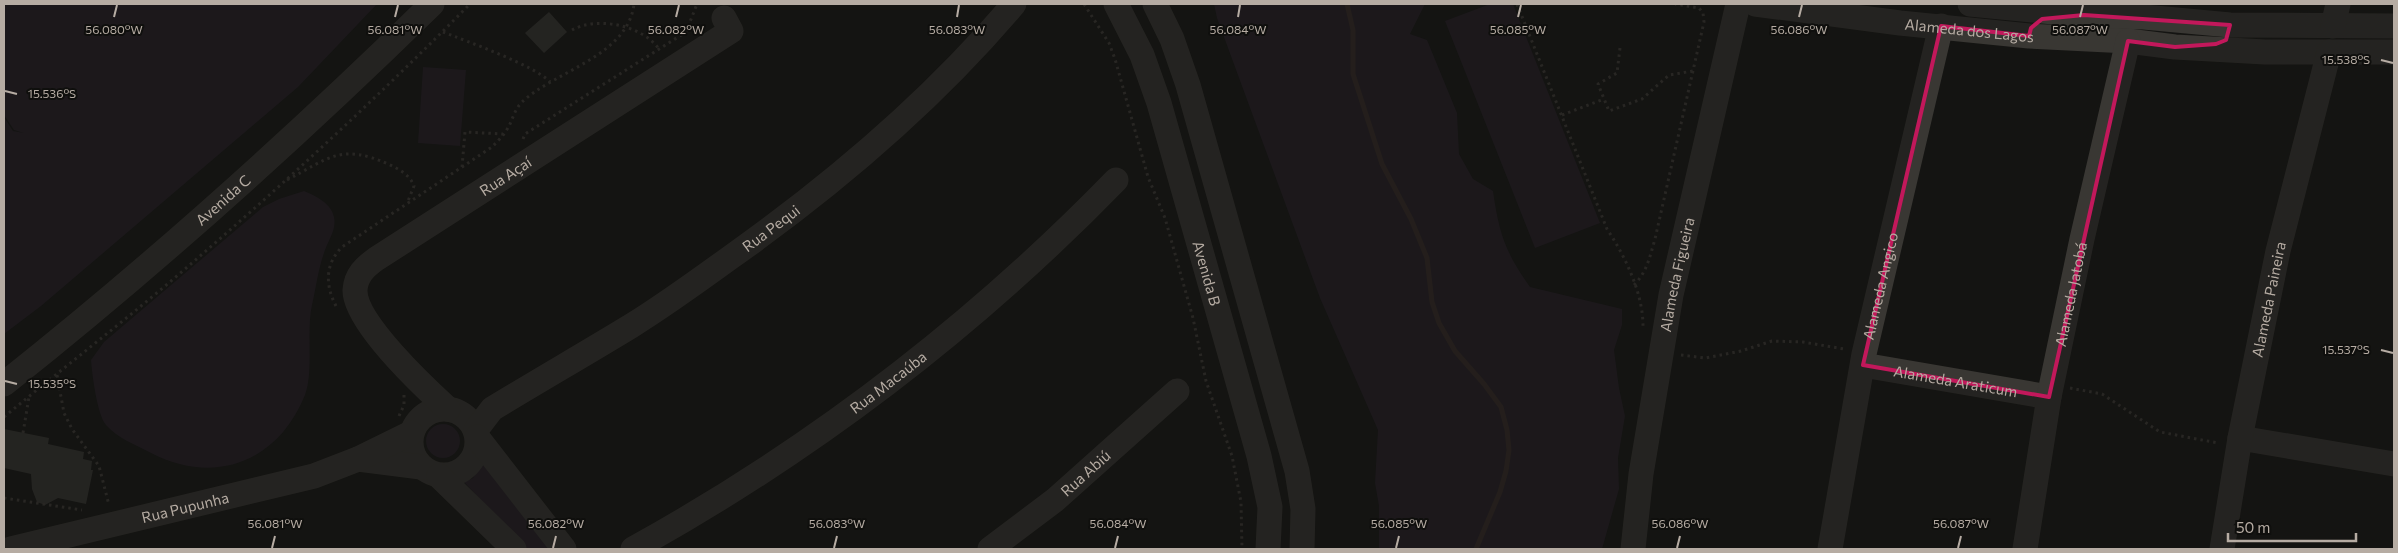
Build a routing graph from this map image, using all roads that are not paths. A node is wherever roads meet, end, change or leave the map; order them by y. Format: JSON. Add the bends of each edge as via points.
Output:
{"nodes":[{"id":1,"x":432,"y":4,"type":"edge"},
{"id":2,"x":1014,"y":4,"type":"edge"},
{"id":3,"x":1116,"y":4,"type":"edge"},
{"id":4,"x":1155,"y":4,"type":"edge"},
{"id":5,"x":1738,"y":4,"type":"edge"},
{"id":6,"x":1756,"y":4,"type":"edge"},
{"id":7,"x":1831,"y":4,"type":"edge"},
{"id":8,"x":1970,"y":4,"type":"edge"},
{"id":9,"x":1783,"y":8,"type":"junction"},
{"id":10,"x":2145,"y":10,"type":"edge"},
{"id":11,"x":2084,"y":15,"type":"junction"},
{"id":12,"x":2335,"y":15,"type":"edge"},
{"id":13,"x":724,"y":18,"type":"dead end"},
{"id":14,"x":2230,"y":25,"type":"junction"},
{"id":15,"x":1941,"y":26,"type":"junction"},
{"id":16,"x":2394,"y":26,"type":"edge"},
{"id":17,"x":2029,"y":36,"type":"junction"},
{"id":18,"x":2128,"y":41,"type":"junction"},
{"id":19,"x":2175,"y":47,"type":"junction"},
{"id":20,"x":2329,"y":52,"type":"junction"},
{"id":21,"x":2394,"y":52,"type":"edge"},
{"id":22,"x":1116,"y":180,"type":"dead end"},
{"id":23,"x":1863,"y":360,"type":"junction"},
{"id":24,"x":401,"y":366,"type":"junction"},
{"id":25,"x":4,"y":384,"type":"edge"},
{"id":26,"x":2050,"y":391,"type":"junction"},
{"id":27,"x":1177,"y":392,"type":"dead end"},
{"id":28,"x":492,"y":410,"type":"junction"},
{"id":29,"x":453,"y":411,"type":"junction"},
{"id":30,"x":416,"y":425,"type":"junction"},
{"id":31,"x":476,"y":434,"type":"junction"},
{"id":32,"x":2239,"y":442,"type":"junction"},
{"id":33,"x":358,"y":459,"type":"junction"},
{"id":34,"x":2394,"y":464,"type":"edge"},
{"id":35,"x":430,"y":471,"type":"junction"},
{"id":36,"x":11,"y":549,"type":"edge"},
{"id":37,"x":514,"y":549,"type":"edge"},
{"id":38,"x":564,"y":549,"type":"edge"},
{"id":39,"x":634,"y":549,"type":"edge"},
{"id":40,"x":990,"y":549,"type":"edge"},
{"id":41,"x":1268,"y":549,"type":"edge"},
{"id":42,"x":1302,"y":549,"type":"edge"},
{"id":43,"x":1632,"y":549,"type":"edge"},
{"id":44,"x":1830,"y":549,"type":"edge"},
{"id":45,"x":2024,"y":549,"type":"edge"},
{"id":46,"x":2222,"y":549,"type":"edge"}],
"edges":[{"from":1,"to":25,"type":"street","name":"Avenida C","via":[[232,193],[107,301]]},
{"from":2,"to":28,"type":"street","name":"Rua Pequi","via":[[912,110],[818,193],[640,320]]},
{"from":3,"to":41,"type":"street","name":"Avenida B","via":[[1142,55],[1158,103],[1259,456],[1270,507]]},
{"from":4,"to":42,"type":"street","via":[[1172,39],[1188,85],[1297,471],[1303,509]]},
{"from":5,"to":43,"type":"street","name":"Alameda Figueira","via":[[1671,294]]},
{"from":6,"to":9,"type":"street","name":"Alameda dos Lagos"},
{"from":7,"to":9,"type":"street","via":[[1822,9]]},
{"from":8,"to":11,"type":"street","name":"Alameda dos Lagos"},
{"from":9,"to":15,"type":"street","name":"Alameda dos Lagos"},
{"from":10,"to":11,"type":"street","name":"Alameda dos Lagos"},
{"from":10,"to":14,"type":"street","name":"Alameda dos Lagos"},
{"from":11,"to":17,"type":"street","via":[[2042,19],[2031,28]]},
{"from":12,"to":14,"type":"street","name":"Alameda dos Lagos"},
{"from":12,"to":16,"type":"street","name":"Alameda dos Lagos"},
{"from":13,"to":24,"type":"street","name":"Rua Açaí","via":[[731,31],[365,267],[358,276],[356,300]]},
{"from":14,"to":19,"type":"street","via":[[2226,40],[2216,44]]},
{"from":15,"to":17,"type":"street","name":"Alameda dos Lagos"},
{"from":15,"to":23,"type":"street","name":"Alameda Angico"},
{"from":17,"to":18,"type":"street","name":"Alameda dos Lagos"},
{"from":18,"to":19,"type":"street","name":"Alameda dos Lagos"},
{"from":18,"to":26,"type":"street","name":"Alameda Jatobá"},
{"from":19,"to":20,"type":"street","name":"Alameda dos Lagos"},
{"from":20,"to":21,"type":"street","name":"Alameda dos Lagos"},
{"from":20,"to":32,"type":"street","name":"Alameda Paineira","via":[[2286,217]]},
{"from":22,"to":39,"type":"street","name":"Rua Macaúba","via":[[1025,270],[905,370],[804,444]]},
{"from":23,"to":26,"type":"street","name":"Alameda Araticum"},
{"from":23,"to":44,"type":"street","name":"Alameda Angico"},
{"from":24,"to":29,"type":"street","name":"Rua Açaí"},
{"from":24,"to":30,"type":"street","name":"Rua Açaí"},
{"from":26,"to":45,"type":"street","name":"Alameda Jatobá"},
{"from":27,"to":40,"type":"street","name":"Rua Abiú","via":[[1055,500]]},
{"from":28,"to":29,"type":"street","name":"Rua Pequi"},
{"from":28,"to":31,"type":"street","name":"Rua Pequi"},
{"from":29,"to":30,"type":"street","via":[[437,410]]},
{"from":29,"to":31,"type":"street","via":[[468,419]]},
{"from":30,"to":33,"type":"street","name":"Rua Pupunha"},
{"from":30,"to":35,"type":"street","via":[[411,451]]},
{"from":31,"to":35,"type":"street","via":[[474,458],[468,466],[449,476]]},
{"from":31,"to":38,"type":"street"},
{"from":32,"to":34,"type":"street"},
{"from":32,"to":46,"type":"street","name":"Alameda Paineira"},
{"from":33,"to":35,"type":"street","name":"Rua Pupunha"},
{"from":33,"to":36,"type":"street","name":"Rua Pupunha","via":[[314,476]]},
{"from":35,"to":37,"type":"street"}]}
